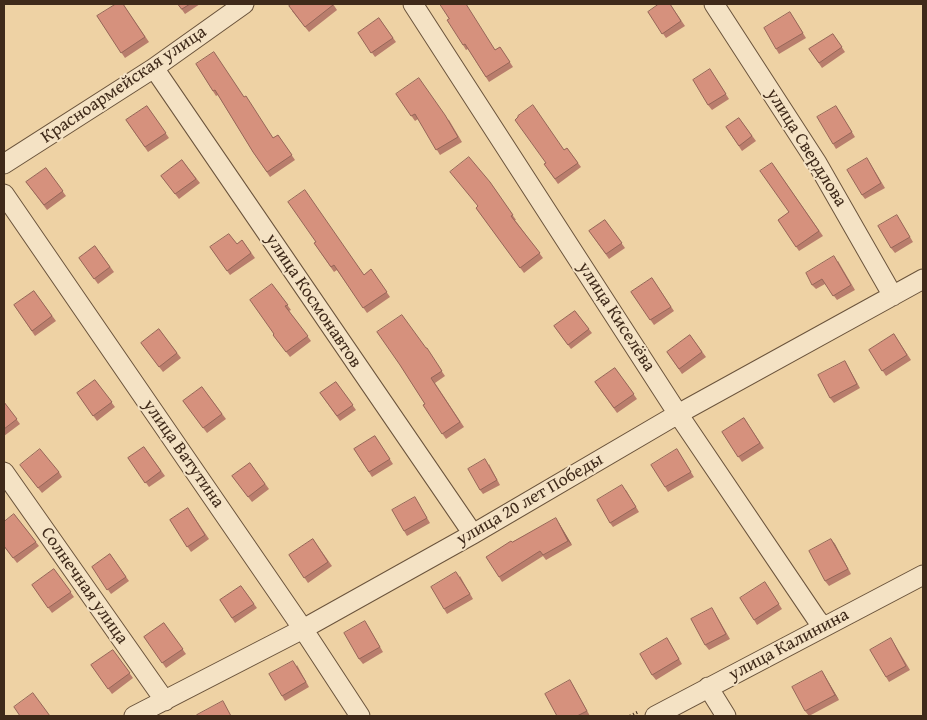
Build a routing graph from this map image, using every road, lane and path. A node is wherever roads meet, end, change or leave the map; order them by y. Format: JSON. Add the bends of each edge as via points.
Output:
{"nodes":[{"id":1,"x":244,"y":4,"type":"edge"},
{"id":2,"x":413,"y":4,"type":"edge"},
{"id":3,"x":714,"y":4,"type":"edge"},
{"id":4,"x":154,"y":68,"type":"junction"},
{"id":5,"x":4,"y":164,"type":"edge"},
{"id":6,"x":4,"y":194,"type":"edge"},
{"id":7,"x":923,"y":279,"type":"edge"},
{"id":8,"x":893,"y":296,"type":"junction"},
{"id":9,"x":678,"y":414,"type":"junction"},
{"id":10,"x":4,"y":472,"type":"edge"},
{"id":11,"x":473,"y":534,"type":"junction"},
{"id":12,"x":923,"y":575,"type":"edge"},
{"id":13,"x":823,"y":627,"type":"junction"},
{"id":14,"x":303,"y":629,"type":"junction"},
{"id":15,"x":708,"y":688,"type":"junction"},
{"id":16,"x":165,"y":700,"type":"junction"},
{"id":17,"x":134,"y":716,"type":"edge"},
{"id":18,"x":360,"y":716,"type":"edge"},
{"id":19,"x":656,"y":716,"type":"edge"},
{"id":20,"x":726,"y":716,"type":"edge"}],
"edges":[{"from":1,"to":4,"type":"street","name":"Красноармейская улица"},
{"from":2,"to":9,"type":"street","name":"улица Киселёва"},
{"from":3,"to":8,"type":"street","name":"улица Свердлова","via":[[817,163]]},
{"from":4,"to":5,"type":"street","name":"Красноармейская улица"},
{"from":4,"to":11,"type":"street","name":"улица Космонавтов"},
{"from":6,"to":14,"type":"street","name":"улица Ватутина"},
{"from":7,"to":8,"type":"street","name":"улица 20 лет Победы"},
{"from":8,"to":9,"type":"street","name":"улица 20 лет Победы"},
{"from":9,"to":11,"type":"street","name":"улица 20 лет Победы"},
{"from":9,"to":13,"type":"street","name":"улица Киселёва"},
{"from":10,"to":16,"type":"street","name":"Солнечная улица"},
{"from":11,"to":14,"type":"street","name":"улица 20 лет Победы"},
{"from":12,"to":13,"type":"street","name":"улица Калинина"},
{"from":13,"to":15,"type":"street","name":"улица Калинина"},
{"from":14,"to":16,"type":"street","name":"улица 20 лет Победы"},
{"from":14,"to":18,"type":"street","name":"улица Ватутина"},
{"from":15,"to":19,"type":"street","name":"улица Калинина"},
{"from":15,"to":20,"type":"street"},
{"from":16,"to":17,"type":"street","name":"улица 20 лет Победы"}]}
